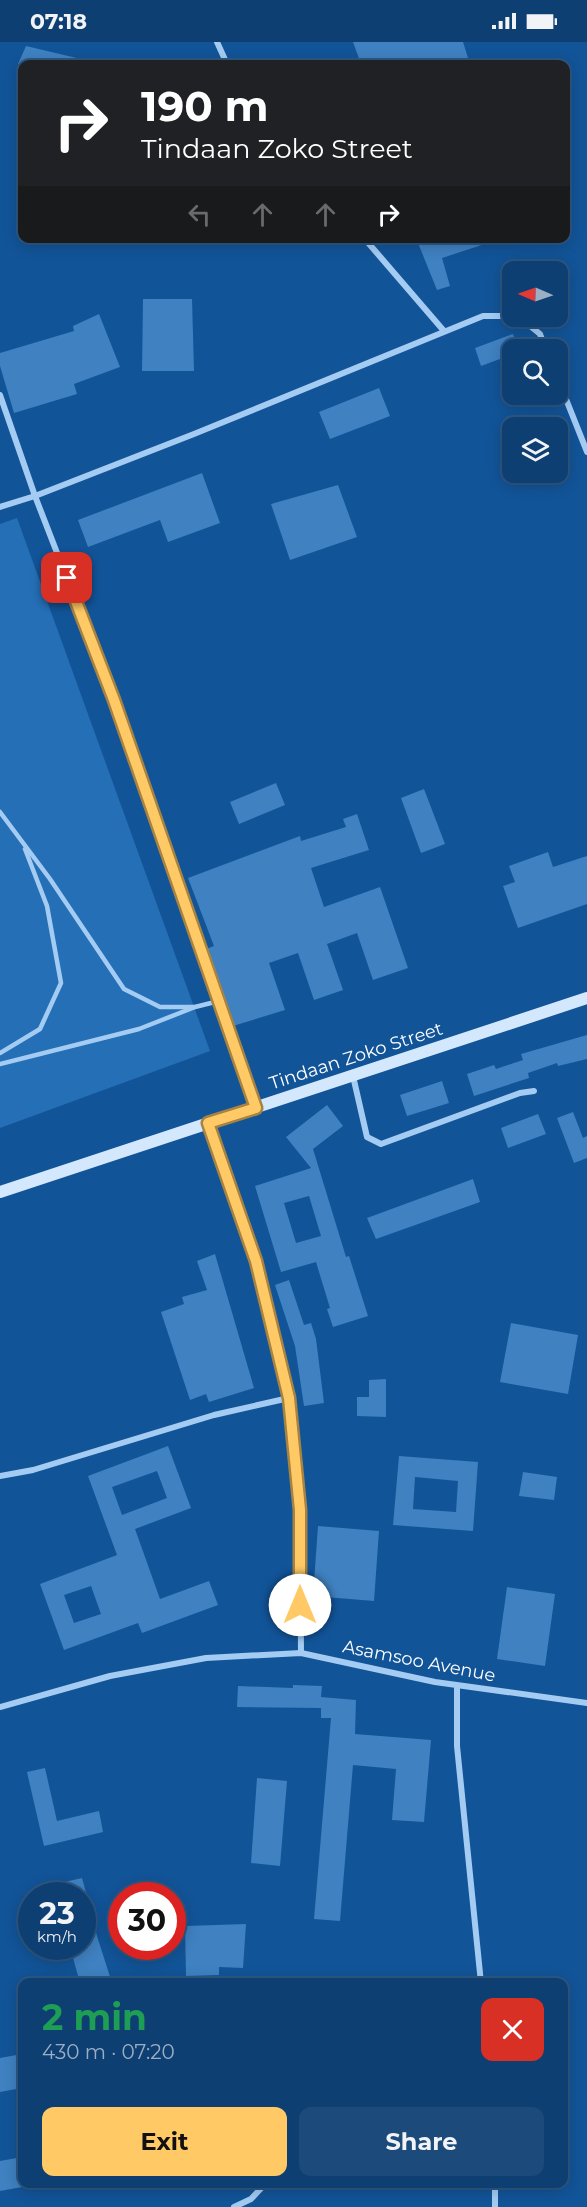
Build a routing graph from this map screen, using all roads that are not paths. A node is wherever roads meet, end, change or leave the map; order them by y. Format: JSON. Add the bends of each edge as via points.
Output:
{"nodes":[{"id":1,"x":217,"y":42,"type":"edge"},
{"id":2,"x":225,"y":60,"type":"edge"},
{"id":3,"x":368,"y":243,"type":"edge"},
{"id":4,"x":502,"y":316,"type":"edge"},
{"id":5,"x":531,"y":327,"type":"edge"},
{"id":6,"x":444,"y":332,"type":"junction"},
{"id":7,"x":542,"y":339,"type":"edge"},
{"id":8,"x":0,"y":395,"type":"edge"},
{"id":9,"x":568,"y":404,"type":"edge"},
{"id":10,"x":587,"y":452,"type":"edge"},
{"id":11,"x":35,"y":496,"type":"junction"},
{"id":12,"x":0,"y":507,"type":"edge"},
{"id":13,"x":0,"y":812,"type":"edge"},
{"id":14,"x":23,"y":844,"type":"junction"},
{"id":15,"x":587,"y":998,"type":"edge"},
{"id":16,"x":219,"y":1001,"type":"junction"},
{"id":17,"x":195,"y":1007,"type":"junction"},
{"id":18,"x":0,"y":1053,"type":"edge"},
{"id":19,"x":0,"y":1064,"type":"edge"},
{"id":20,"x":353,"y":1076,"type":"junction"},
{"id":21,"x":534,"y":1090,"type":"dead end"},
{"id":22,"x":256,"y":1108,"type":"junction"},
{"id":23,"x":208,"y":1123,"type":"junction"},
{"id":24,"x":0,"y":1192,"type":"edge"},
{"id":25,"x":289,"y":1398,"type":"junction"},
{"id":26,"x":0,"y":1476,"type":"edge"},
{"id":27,"x":301,"y":1653,"type":"junction"},
{"id":28,"x":457,"y":1686,"type":"junction"},
{"id":29,"x":587,"y":1703,"type":"edge"},
{"id":30,"x":0,"y":1707,"type":"edge"},
{"id":31,"x":480,"y":1978,"type":"edge"},
{"id":32,"x":261,"y":2188,"type":"edge"},
{"id":33,"x":495,"y":2188,"type":"edge"},
{"id":34,"x":234,"y":2207,"type":"edge"},
{"id":35,"x":495,"y":2207,"type":"edge"}],
"edges":[{"from":1,"to":2,"type":"street"},
{"from":3,"to":6,"type":"street"},
{"from":4,"to":6,"type":"street","via":[[483,316]]},
{"from":5,"to":7,"type":"street"},
{"from":6,"to":11,"type":"street"},
{"from":8,"to":11,"type":"street"},
{"from":9,"to":10,"type":"street"},
{"from":11,"to":12,"type":"street"},
{"from":11,"to":16,"type":"street","via":[[114,700]]},
{"from":13,"to":14,"type":"lane"},
{"from":14,"to":17,"type":"lane","via":[[124,989],[160,1007]]},
{"from":14,"to":18,"type":"lane","via":[[47,906],[61,983],[40,1029]]},
{"from":15,"to":20,"type":"main road","name":"Tindaan Zoko Street"},
{"from":16,"to":17,"type":"lane"},
{"from":16,"to":22,"type":"street"},
{"from":17,"to":19,"type":"lane","via":[[139,1029]]},
{"from":20,"to":21,"type":"street","via":[[367,1137],[381,1144]]},
{"from":20,"to":22,"type":"main road","name":"Tindaan Zoko Street"},
{"from":22,"to":23,"type":"main road","name":"Tindaan Zoko Street"},
{"from":23,"to":24,"type":"main road","name":"Tindaan Zoko Street"},
{"from":23,"to":25,"type":"street","via":[[256,1261]]},
{"from":25,"to":26,"type":"street","via":[[214,1415],[33,1470]]},
{"from":25,"to":27,"type":"street","via":[[300,1510]]},
{"from":27,"to":28,"type":"street","name":"Asamsoo Avenue"},
{"from":27,"to":30,"type":"street","name":"Asamsoo Avenue","via":[[206,1658],[110,1676]]},
{"from":28,"to":29,"type":"street","name":"Asamsoo Avenue"},
{"from":28,"to":31,"type":"street","via":[[457,1746]]},
{"from":32,"to":34,"type":"street"},
{"from":33,"to":35,"type":"street"}]}
